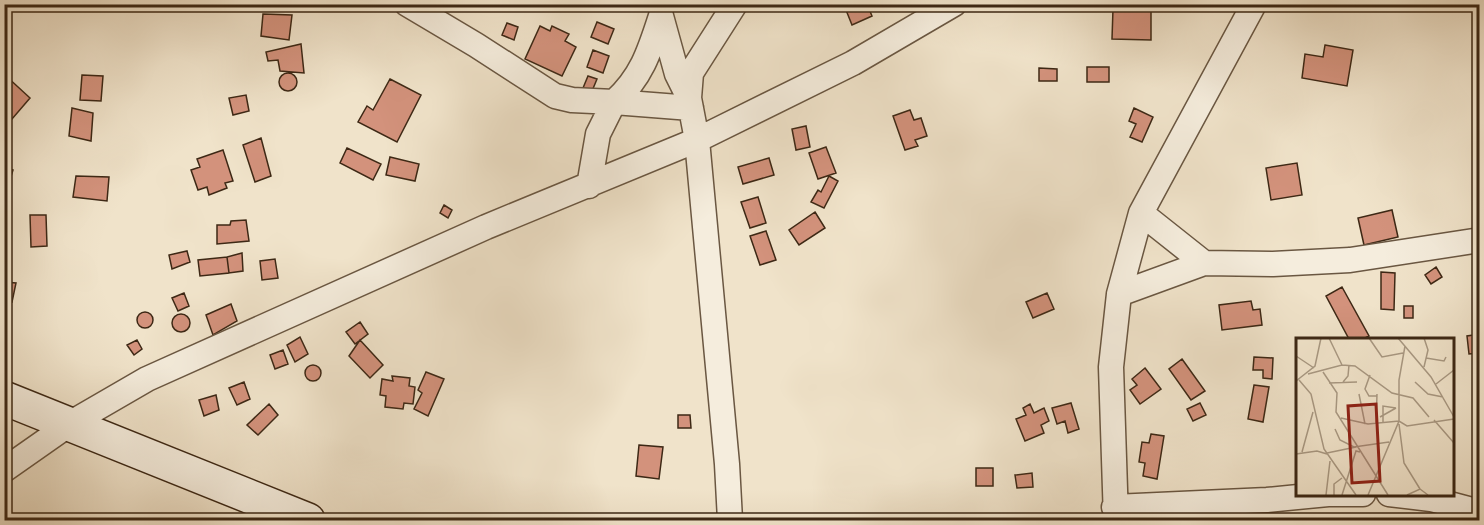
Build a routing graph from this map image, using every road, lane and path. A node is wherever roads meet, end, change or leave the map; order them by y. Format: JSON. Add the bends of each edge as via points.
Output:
{"nodes":[{"id":1,"x":407,"y":4,"type":"edge"},
{"id":2,"x":735,"y":4,"type":"edge"},
{"id":3,"x":954,"y":4,"type":"edge"},
{"id":4,"x":1254,"y":4,"type":"edge"},
{"id":5,"x":661,"y":10,"type":"edge"},
{"id":6,"x":614,"y":102,"type":"junction"},
{"id":7,"x":690,"y":103,"type":"junction"},
{"id":8,"x":697,"y":140,"type":"junction"},
{"id":9,"x":589,"y":186,"type":"junction"},
{"id":10,"x":1141,"y":213,"type":"junction"},
{"id":11,"x":1479,"y":240,"type":"edge"},
{"id":12,"x":1204,"y":263,"type":"junction"},
{"id":13,"x":1119,"y":294,"type":"junction"},
{"id":14,"x":4,"y":398,"type":"edge"},
{"id":15,"x":71,"y":423,"type":"junction"},
{"id":16,"x":4,"y":470,"type":"edge"},
{"id":17,"x":1318,"y":495,"type":"edge"},
{"id":18,"x":1397,"y":495,"type":"edge"},
{"id":19,"x":1214,"y":512,"type":"edge"},
{"id":20,"x":1479,"y":512,"type":"edge"},
{"id":21,"x":1115,"y":514,"type":"edge"},
{"id":22,"x":308,"y":520,"type":"edge"},
{"id":23,"x":730,"y":520,"type":"edge"}],
"edges":[{"from":1,"to":6,"type":"street","via":[[555,96]]},
{"from":2,"to":7,"type":"street","via":[[691,73]]},
{"from":3,"to":8,"type":"street","via":[[854,63]]},
{"from":4,"to":10,"type":"street"},
{"from":5,"to":6,"type":"street","via":[[651,49],[639,73]]},
{"from":5,"to":7,"type":"street","via":[[677,74]]},
{"from":6,"to":7,"type":"street"},
{"from":6,"to":9,"type":"street","via":[[598,134]]},
{"from":7,"to":8,"type":"street"},
{"from":8,"to":9,"type":"street"},
{"from":8,"to":23,"type":"street"},
{"from":9,"to":15,"type":"street","via":[[476,232],[147,379]]},
{"from":10,"to":12,"type":"street"},
{"from":10,"to":13,"type":"street"},
{"from":11,"to":12,"type":"street","via":[[1350,260]]},
{"from":12,"to":13,"type":"street"},
{"from":13,"to":21,"type":"street","via":[[1111,368]]},
{"from":14,"to":15,"type":"street"},
{"from":15,"to":16,"type":"street"},
{"from":15,"to":22,"type":"street"},
{"from":17,"to":19,"type":"street","via":[[1267,500]]},
{"from":18,"to":20,"type":"street"},
{"from":19,"to":21,"type":"street"}]}
